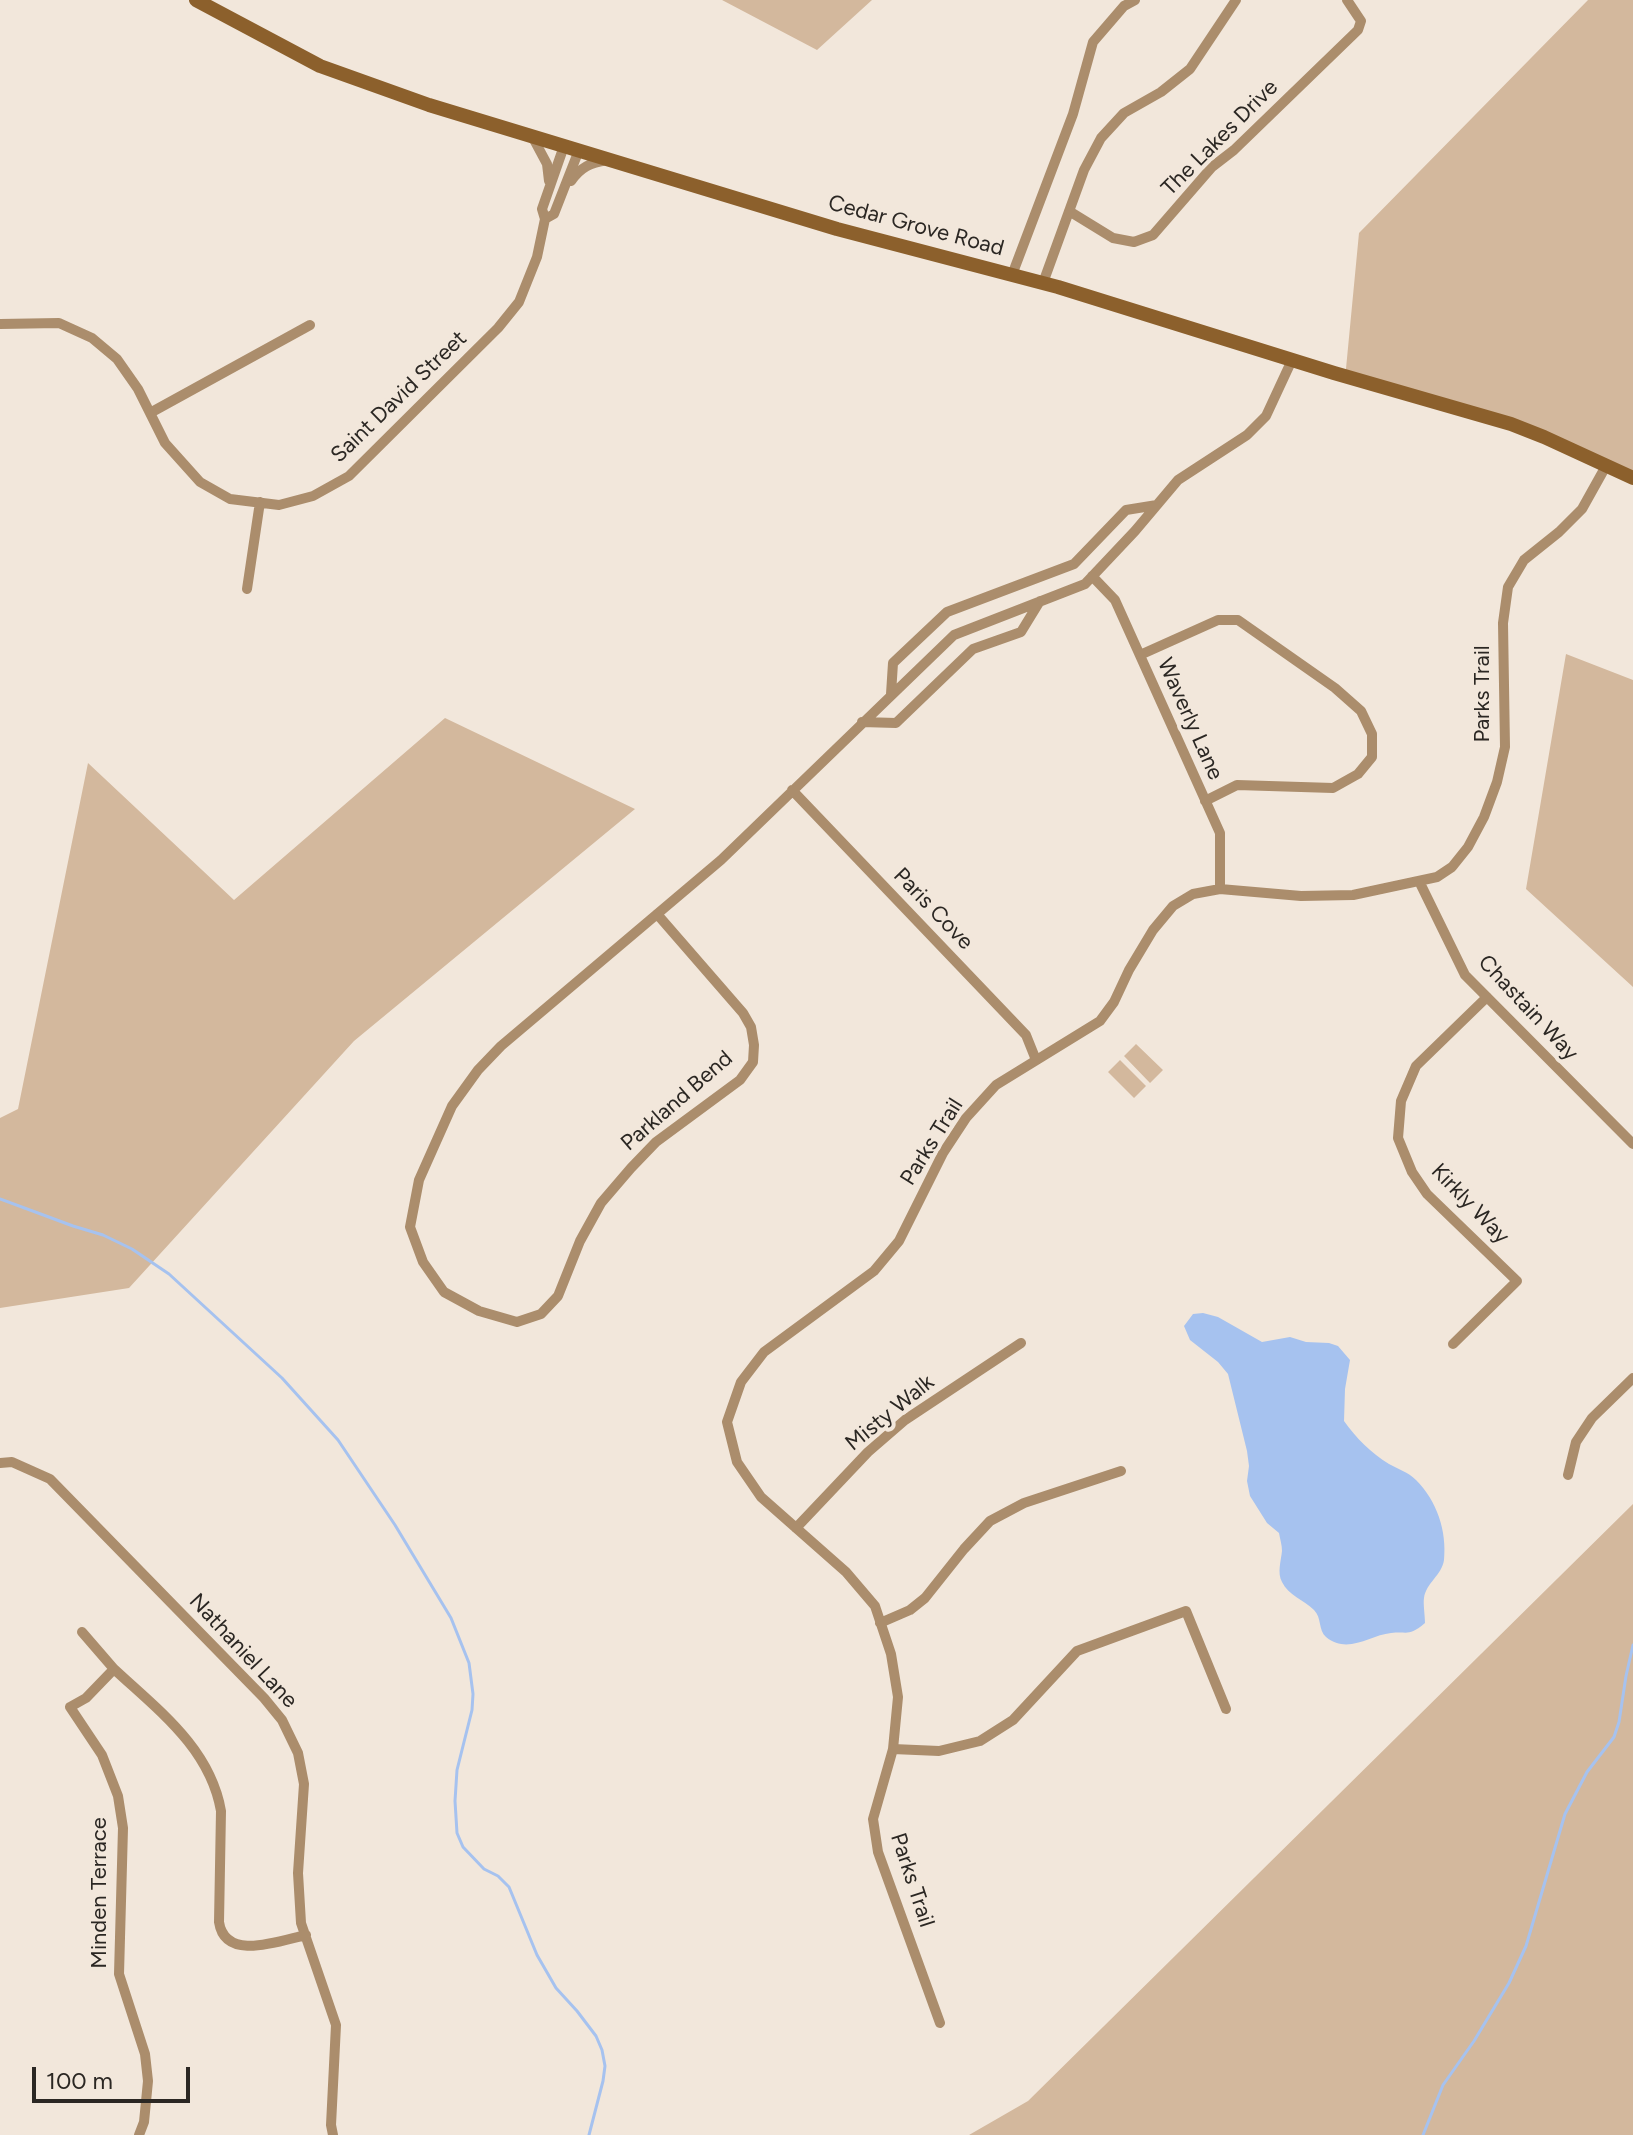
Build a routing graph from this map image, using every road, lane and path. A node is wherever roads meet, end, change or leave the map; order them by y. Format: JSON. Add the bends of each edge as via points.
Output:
{"nodes":[{"id":1,"x":196,"y":0,"type":"edge"},
{"id":2,"x":1135,"y":0,"type":"edge"},
{"id":3,"x":1347,"y":0,"type":"edge"},
{"id":4,"x":1232,"y":4,"type":"edge"},
{"id":5,"x":532,"y":136,"type":"junction"},
{"id":6,"x":572,"y":148,"type":"junction"},
{"id":7,"x":611,"y":160,"type":"junction"},
{"id":8,"x":549,"y":187,"type":"junction"},
{"id":9,"x":562,"y":192,"type":"junction"},
{"id":10,"x":1069,"y":211,"type":"junction"},
{"id":11,"x":545,"y":219,"type":"junction"},
{"id":12,"x":1012,"y":275,"type":"junction"},
{"id":13,"x":1043,"y":283,"type":"junction"},
{"id":14,"x":0,"y":324,"type":"edge"},
{"id":15,"x":310,"y":325,"type":"dead end"},
{"id":16,"x":1292,"y":360,"type":"junction"},
{"id":17,"x":150,"y":413,"type":"junction"},
{"id":18,"x":1606,"y":466,"type":"junction"},
{"id":19,"x":1633,"y":478,"type":"edge"},
{"id":20,"x":260,"y":502,"type":"junction"},
{"id":21,"x":1157,"y":505,"type":"junction"},
{"id":22,"x":1092,"y":576,"type":"junction"},
{"id":23,"x":247,"y":589,"type":"dead end"},
{"id":24,"x":1041,"y":600,"type":"junction"},
{"id":25,"x":1140,"y":655,"type":"junction"},
{"id":26,"x":891,"y":694,"type":"junction"},
{"id":27,"x":862,"y":722,"type":"junction"},
{"id":28,"x":792,"y":790,"type":"junction"},
{"id":29,"x":1205,"y":801,"type":"junction"},
{"id":30,"x":1419,"y":881,"type":"junction"},
{"id":31,"x":1220,"y":889,"type":"junction"},
{"id":32,"x":657,"y":914,"type":"junction"},
{"id":33,"x":1487,"y":997,"type":"junction"},
{"id":34,"x":1036,"y":1060,"type":"junction"},
{"id":35,"x":1633,"y":1144,"type":"edge"},
{"id":36,"x":1021,"y":1343,"type":"dead end"},
{"id":37,"x":1453,"y":1344,"type":"dead end"},
{"id":38,"x":1633,"y":1378,"type":"edge"},
{"id":39,"x":0,"y":1463,"type":"edge"},
{"id":40,"x":1121,"y":1471,"type":"dead end"},
{"id":41,"x":1568,"y":1475,"type":"dead end"},
{"id":42,"x":796,"y":1528,"type":"junction"},
{"id":43,"x":880,"y":1623,"type":"junction"},
{"id":44,"x":82,"y":1632,"type":"dead end"},
{"id":45,"x":114,"y":1669,"type":"junction"},
{"id":46,"x":1226,"y":1709,"type":"dead end"},
{"id":47,"x":893,"y":1749,"type":"junction"},
{"id":48,"x":306,"y":1935,"type":"junction"},
{"id":49,"x":940,"y":2023,"type":"dead end"},
{"id":50,"x":139,"y":2135,"type":"edge"},
{"id":51,"x":333,"y":2135,"type":"edge"}],
"edges":[{"from":1,"to":5,"type":"main road","name":"Cedar Grove Road","via":[[320,66]]},
{"from":2,"to":12,"type":"street","via":[[1093,42],[1073,114]]},
{"from":3,"to":10,"type":"street","name":"The Lakes Drive","via":[[1361,21],[1358,30],[1212,167],[1153,235],[1134,242],[1113,238]]},
{"from":4,"to":10,"type":"street","via":[[1190,69],[1124,113],[1101,138]]},
{"from":5,"to":6,"type":"main road","name":"Cedar Grove Road"},
{"from":5,"to":8,"type":"street","via":[[547,164]]},
{"from":6,"to":7,"type":"main road","name":"Cedar Grove Road"},
{"from":6,"to":8,"type":"street","name":"Saint David Street"},
{"from":6,"to":9,"type":"street","name":"Saint David Street"},
{"from":7,"to":9,"type":"street","via":[[583,167]]},
{"from":7,"to":12,"type":"main road","name":"Cedar Grove Road","via":[[837,229]]},
{"from":8,"to":11,"type":"street","name":"Saint David Street","via":[[542,209]]},
{"from":9,"to":11,"type":"street","name":"Saint David Street","via":[[554,214]]},
{"from":10,"to":13,"type":"street"},
{"from":11,"to":20,"type":"street","name":"Saint David Street","via":[[519,302],[349,476],[313,496],[279,505]]},
{"from":12,"to":13,"type":"main road","name":"Cedar Grove Road"},
{"from":13,"to":16,"type":"main road","name":"Cedar Grove Road"},
{"from":14,"to":17,"type":"street","name":"Saint David Street","via":[[59,323],[92,338],[117,359]]},
{"from":15,"to":17,"type":"street"},
{"from":16,"to":18,"type":"main road","name":"Cedar Grove Road","via":[[1511,424]]},
{"from":16,"to":21,"type":"street","name":"Parkland Bend","via":[[1266,416],[1247,435],[1178,480]]},
{"from":17,"to":20,"type":"street","name":"Saint David Street","via":[[165,443],[200,482],[230,499]]},
{"from":18,"to":19,"type":"main road","name":"Cedar Grove Road"},
{"from":18,"to":30,"type":"street","name":"Parks Trail","via":[[1582,509],[1524,560],[1508,587],[1503,623],[1505,747],[1497,782],[1468,847],[1452,867]]},
{"from":20,"to":23,"type":"street"},
{"from":21,"to":22,"type":"street","name":"Parkland Bend"},
{"from":21,"to":26,"type":"street","via":[[1126,510],[1074,564],[947,612],[893,663]]},
{"from":22,"to":24,"type":"street","name":"Parkland Bend","via":[[1085,584]]},
{"from":22,"to":25,"type":"street","name":"Waverly Lane","via":[[1115,600]]},
{"from":24,"to":26,"type":"street","name":"Parkland Bend","via":[[954,635]]},
{"from":24,"to":27,"type":"street","via":[[1021,632],[973,649],[896,723]]},
{"from":25,"to":29,"type":"street","name":"Waverly Lane"},
{"from":25,"to":29,"type":"street","via":[[1218,620],[1238,620],[1335,688],[1361,711],[1372,734],[1372,757],[1358,774],[1333,788],[1237,785]]},
{"from":26,"to":27,"type":"street","name":"Parkland Bend"},
{"from":27,"to":28,"type":"street","name":"Parkland Bend"},
{"from":28,"to":32,"type":"street","name":"Parkland Bend"},
{"from":28,"to":34,"type":"street","name":"Paris Cove","via":[[1026,1035]]},
{"from":29,"to":31,"type":"street","name":"Waverly Lane","via":[[1220,833]]},
{"from":30,"to":31,"type":"street","name":"Parks Trail","via":[[1353,895]]},
{"from":30,"to":33,"type":"street","name":"Chastain Way","via":[[1465,975]]},
{"from":31,"to":34,"type":"street","name":"Parks Trail","via":[[1193,894],[1173,906],[1153,930],[1100,1021]]},
{"from":32,"to":32,"type":"street","name":"Parkland Bend","via":[[478,1070],[452,1106],[424,1167],[410,1227],[423,1262],[444,1292],[479,1311],[517,1322],[541,1314],[558,1296],[601,1203],[656,1142],[740,1080],[753,1062],[751,1027],[743,1013]]},
{"from":33,"to":35,"type":"street","name":"Chastain Way"},
{"from":33,"to":37,"type":"street","name":"Kirkly Way","via":[[1416,1066],[1401,1101],[1398,1138],[1412,1172],[1427,1194],[1517,1281]]},
{"from":34,"to":42,"type":"street","name":"Parks Trail","via":[[996,1085],[966,1118],[899,1241],[874,1271],[764,1352],[741,1382],[727,1422],[737,1462],[761,1497]]},
{"from":36,"to":42,"type":"street","name":"Misty Walk","via":[[905,1420]]},
{"from":38,"to":41,"type":"street","via":[[1592,1418],[1576,1442]]},
{"from":39,"to":48,"type":"street","name":"Nathaniel Lane","via":[[12,1462],[50,1479],[282,1720],[298,1753],[304,1784],[298,1873]]},
{"from":40,"to":43,"type":"street","via":[[1024,1503],[990,1521],[925,1598]]},
{"from":42,"to":43,"type":"street","name":"Parks Trail","via":[[846,1572],[875,1606]]},
{"from":43,"to":47,"type":"street","name":"Parks Trail","via":[[898,1697]]},
{"from":44,"to":45,"type":"street"},
{"from":45,"to":48,"type":"street","via":[[180,1729],[211,1776],[221,1811],[219,1922],[225,1939],[242,1947]]},
{"from":45,"to":50,"type":"street","name":"Minden Terrace","via":[[70,1707],[102,1755],[122,1818],[119,1974],[145,2054],[148,2081]]},
{"from":46,"to":47,"type":"street","via":[[1186,1611],[1077,1651],[1013,1720],[980,1741],[939,1751]]},
{"from":47,"to":49,"type":"street","name":"Parks Trail","via":[[873,1819],[878,1852]]},
{"from":48,"to":51,"type":"street","name":"Nathaniel Lane","via":[[336,2025]]}]}
